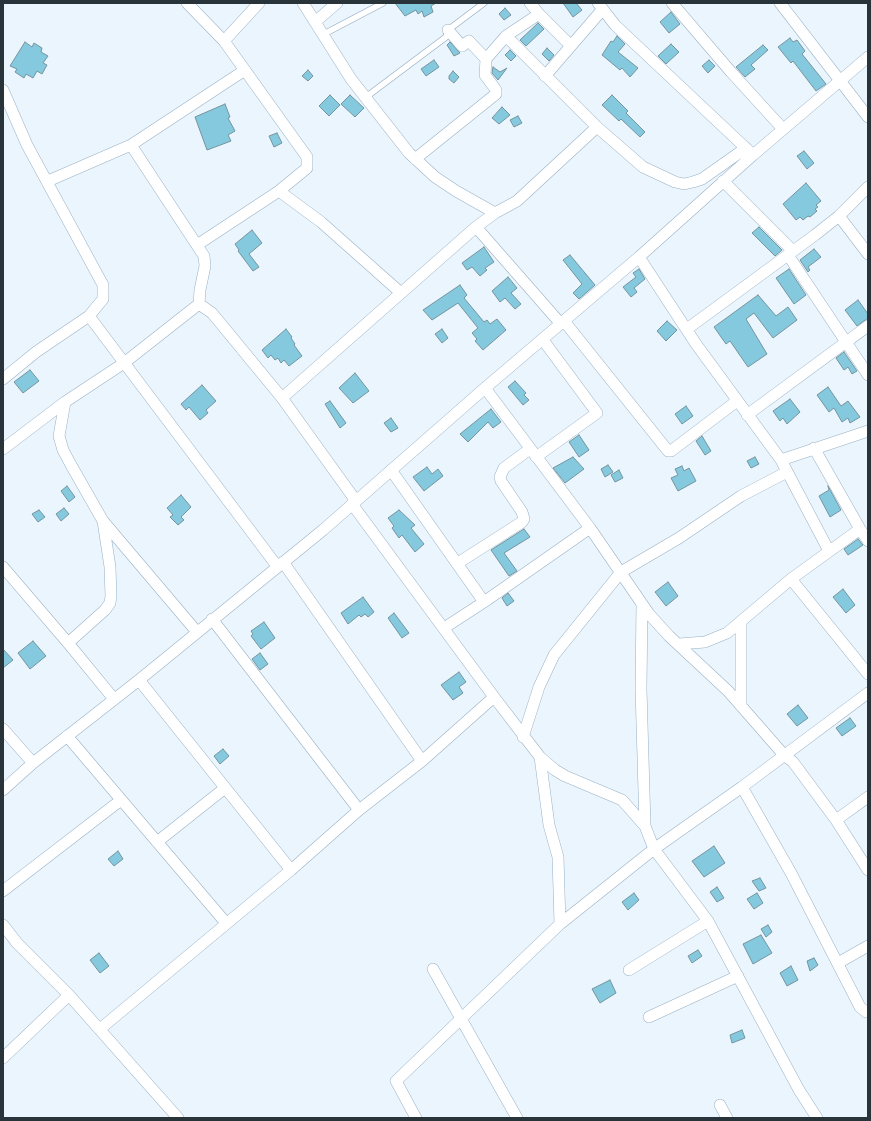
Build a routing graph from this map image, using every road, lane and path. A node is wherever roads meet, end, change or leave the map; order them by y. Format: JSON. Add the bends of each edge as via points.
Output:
{"nodes":[{"id":1,"x":187,"y":3,"type":"edge"},
{"id":2,"x":259,"y":3,"type":"edge"},
{"id":3,"x":303,"y":3,"type":"edge"},
{"id":4,"x":337,"y":3,"type":"edge"},
{"id":5,"x":383,"y":3,"type":"edge"},
{"id":6,"x":484,"y":3,"type":"edge"},
{"id":7,"x":530,"y":3,"type":"edge"},
{"id":8,"x":672,"y":3,"type":"edge"},
{"id":9,"x":780,"y":3,"type":"edge"},
{"id":10,"x":600,"y":7,"type":"edge"},
{"id":11,"x":539,"y":14,"type":"junction"},
{"id":12,"x":315,"y":22,"type":"junction"},
{"id":13,"x":448,"y":30,"type":"junction"},
{"id":14,"x":324,"y":34,"type":"junction"},
{"id":15,"x":506,"y":36,"type":"junction"},
{"id":16,"x":224,"y":41,"type":"junction"},
{"id":17,"x":570,"y":45,"type":"junction"},
{"id":18,"x":868,"y":57,"type":"edge"},
{"id":19,"x":486,"y":59,"type":"junction"},
{"id":20,"x":245,"y":70,"type":"junction"},
{"id":21,"x":545,"y":76,"type":"junction"},
{"id":22,"x":840,"y":80,"type":"junction"},
{"id":23,"x":4,"y":95,"type":"edge"},
{"id":24,"x":366,"y":97,"type":"junction"},
{"id":25,"x":868,"y":117,"type":"edge"},
{"id":26,"x":597,"y":127,"type":"junction"},
{"id":27,"x":783,"y":128,"type":"junction"},
{"id":28,"x":131,"y":145,"type":"junction"},
{"id":29,"x":749,"y":151,"type":"junction"},
{"id":30,"x":415,"y":159,"type":"junction"},
{"id":31,"x":48,"y":181,"type":"junction"},
{"id":32,"x":722,"y":181,"type":"junction"},
{"id":33,"x":868,"y":187,"type":"edge"},
{"id":34,"x":279,"y":191,"type":"junction"},
{"id":35,"x":495,"y":213,"type":"junction"},
{"id":36,"x":839,"y":216,"type":"junction"},
{"id":37,"x":476,"y":227,"type":"junction"},
{"id":38,"x":198,"y":245,"type":"junction"},
{"id":39,"x":791,"y":253,"type":"junction"},
{"id":40,"x":868,"y":254,"type":"edge"},
{"id":41,"x":639,"y":257,"type":"junction"},
{"id":42,"x":401,"y":293,"type":"junction"},
{"id":43,"x":200,"y":304,"type":"junction"},
{"id":44,"x":89,"y":316,"type":"junction"},
{"id":45,"x":563,"y":322,"type":"junction"},
{"id":46,"x":868,"y":326,"type":"edge"},
{"id":47,"x":687,"y":329,"type":"junction"},
{"id":48,"x":543,"y":340,"type":"junction"},
{"id":49,"x":847,"y":343,"type":"junction"},
{"id":50,"x":124,"y":363,"type":"junction"},
{"id":51,"x":868,"y":375,"type":"edge"},
{"id":52,"x":3,"y":379,"type":"edge"},
{"id":53,"x":485,"y":388,"type":"junction"},
{"id":54,"x":282,"y":398,"type":"junction"},
{"id":55,"x":737,"y":401,"type":"junction"},
{"id":56,"x":65,"y":402,"type":"junction"},
{"id":57,"x":747,"y":415,"type":"junction"},
{"id":58,"x":868,"y":431,"type":"edge"},
{"id":59,"x":814,"y":448,"type":"junction"},
{"id":60,"x":3,"y":449,"type":"edge"},
{"id":61,"x":533,"y":453,"type":"junction"},
{"id":62,"x":781,"y":460,"type":"junction"},
{"id":63,"x":391,"y":470,"type":"junction"},
{"id":64,"x":787,"y":472,"type":"junction"},
{"id":65,"x":354,"y":503,"type":"junction"},
{"id":66,"x":103,"y":521,"type":"junction"},
{"id":67,"x":590,"y":528,"type":"junction"},
{"id":68,"x":860,"y":530,"type":"junction"},
{"id":69,"x":868,"y":541,"type":"edge"},
{"id":70,"x":829,"y":551,"type":"junction"},
{"id":71,"x":458,"y":563,"type":"junction"},
{"id":72,"x":280,"y":564,"type":"junction"},
{"id":73,"x":3,"y":567,"type":"edge"},
{"id":74,"x":621,"y":572,"type":"junction"},
{"id":75,"x":792,"y":579,"type":"junction"},
{"id":76,"x":484,"y":602,"type":"junction"},
{"id":77,"x":642,"y":604,"type":"junction"},
{"id":78,"x":212,"y":619,"type":"junction"},
{"id":79,"x":741,"y":623,"type":"junction"},
{"id":80,"x":444,"y":628,"type":"junction"},
{"id":81,"x":197,"y":632,"type":"junction"},
{"id":82,"x":68,"y":643,"type":"junction"},
{"id":83,"x":678,"y":644,"type":"junction"},
{"id":84,"x":868,"y":674,"type":"edge"},
{"id":85,"x":139,"y":680,"type":"junction"},
{"id":86,"x":868,"y":693,"type":"edge"},
{"id":87,"x":494,"y":697,"type":"junction"},
{"id":88,"x":114,"y":700,"type":"junction"},
{"id":89,"x":741,"y":706,"type":"junction"},
{"id":90,"x":3,"y":729,"type":"edge"},
{"id":91,"x":67,"y":736,"type":"junction"},
{"id":92,"x":524,"y":736,"type":"junction"},
{"id":93,"x":784,"y":755,"type":"junction"},
{"id":94,"x":540,"y":757,"type":"junction"},
{"id":95,"x":422,"y":761,"type":"junction"},
{"id":96,"x":33,"y":763,"type":"junction"},
{"id":97,"x":742,"y":787,"type":"junction"},
{"id":98,"x":225,"y":788,"type":"junction"},
{"id":99,"x":3,"y":790,"type":"edge"},
{"id":100,"x":868,"y":797,"type":"edge"},
{"id":101,"x":121,"y":800,"type":"junction"},
{"id":102,"x":359,"y":810,"type":"junction"},
{"id":103,"x":836,"y":820,"type":"junction"},
{"id":104,"x":645,"y":826,"type":"junction"},
{"id":105,"x":157,"y":842,"type":"junction"},
{"id":106,"x":654,"y":849,"type":"junction"},
{"id":107,"x":291,"y":870,"type":"junction"},
{"id":108,"x":868,"y":870,"type":"edge"},
{"id":109,"x":3,"y":891,"type":"edge"},
{"id":110,"x":708,"y":921,"type":"junction"},
{"id":111,"x":226,"y":924,"type":"junction"},
{"id":112,"x":560,"y":924,"type":"junction"},
{"id":113,"x":3,"y":925,"type":"edge"},
{"id":114,"x":868,"y":946,"type":"edge"},
{"id":115,"x":838,"y":963,"type":"junction"},
{"id":116,"x":433,"y":969,"type":"dead end"},
{"id":117,"x":629,"y":970,"type":"dead end"},
{"id":118,"x":738,"y":976,"type":"junction"},
{"id":119,"x":69,"y":995,"type":"junction"},
{"id":120,"x":868,"y":1012,"type":"edge"},
{"id":121,"x":650,"y":1017,"type":"dead end"},
{"id":122,"x":460,"y":1018,"type":"junction"},
{"id":123,"x":100,"y":1030,"type":"junction"},
{"id":124,"x":3,"y":1058,"type":"edge"},
{"id":125,"x":720,"y":1106,"type":"dead end"},
{"id":126,"x":178,"y":1118,"type":"edge"},
{"id":127,"x":416,"y":1118,"type":"edge"},
{"id":128,"x":517,"y":1118,"type":"edge"},
{"id":129,"x":727,"y":1118,"type":"edge"},
{"id":130,"x":817,"y":1118,"type":"edge"}],
"edges":[{"from":1,"to":16,"type":"street"},
{"from":2,"to":16,"type":"street"},
{"from":3,"to":12,"type":"street"},
{"from":4,"to":12,"type":"street"},
{"from":5,"to":14,"type":"lane"},
{"from":6,"to":13,"type":"lane"},
{"from":7,"to":11,"type":"street"},
{"from":8,"to":27,"type":"street"},
{"from":9,"to":22,"type":"street"},
{"from":10,"to":17,"type":"street"},
{"from":10,"to":29,"type":"street"},
{"from":11,"to":15,"type":"street"},
{"from":11,"to":17,"type":"street"},
{"from":12,"to":14,"type":"street"},
{"from":13,"to":19,"type":"street","via":[[462,46],[469,41]]},
{"from":13,"to":24,"type":"lane","via":[[446,37]]},
{"from":14,"to":24,"type":"street","via":[[351,79]]},
{"from":15,"to":19,"type":"street"},
{"from":15,"to":21,"type":"street"},
{"from":16,"to":20,"type":"street"},
{"from":17,"to":21,"type":"street"},
{"from":18,"to":22,"type":"street"},
{"from":19,"to":30,"type":"street","via":[[484,75],[496,90],[496,94]]},
{"from":20,"to":28,"type":"street"},
{"from":20,"to":34,"type":"street","via":[[307,157],[307,168]]},
{"from":21,"to":26,"type":"street"},
{"from":22,"to":25,"type":"street"},
{"from":22,"to":27,"type":"street"},
{"from":23,"to":31,"type":"street"},
{"from":24,"to":30,"type":"street"},
{"from":26,"to":29,"type":"street","via":[[643,167],[684,184],[702,179]]},
{"from":26,"to":35,"type":"street","via":[[517,200]]},
{"from":27,"to":29,"type":"street"},
{"from":28,"to":31,"type":"street"},
{"from":28,"to":38,"type":"street"},
{"from":29,"to":32,"type":"street"},
{"from":30,"to":35,"type":"street","via":[[435,177]]},
{"from":31,"to":44,"type":"street","via":[[103,286],[103,299]]},
{"from":32,"to":39,"type":"street"},
{"from":32,"to":41,"type":"street"},
{"from":33,"to":36,"type":"street"},
{"from":34,"to":38,"type":"street"},
{"from":34,"to":42,"type":"street","via":[[321,222]]},
{"from":35,"to":37,"type":"street"},
{"from":36,"to":39,"type":"street"},
{"from":36,"to":40,"type":"street"},
{"from":37,"to":42,"type":"street"},
{"from":37,"to":45,"type":"street"},
{"from":38,"to":43,"type":"street","via":[[204,256],[205,266]]},
{"from":39,"to":47,"type":"street"},
{"from":39,"to":49,"type":"street"},
{"from":41,"to":45,"type":"street"},
{"from":41,"to":47,"type":"street"},
{"from":42,"to":54,"type":"street"},
{"from":43,"to":50,"type":"street"},
{"from":43,"to":54,"type":"street","via":[[212,313]]},
{"from":44,"to":50,"type":"street"},
{"from":44,"to":52,"type":"street","via":[[36,352]]},
{"from":45,"to":48,"type":"street"},
{"from":45,"to":55,"type":"street","via":[[668,451]]},
{"from":46,"to":49,"type":"street"},
{"from":47,"to":55,"type":"street"},
{"from":48,"to":53,"type":"street"},
{"from":48,"to":61,"type":"street","via":[[596,413]]},
{"from":49,"to":51,"type":"street"},
{"from":49,"to":57,"type":"street"},
{"from":50,"to":56,"type":"street"},
{"from":50,"to":72,"type":"street"},
{"from":53,"to":61,"type":"street"},
{"from":53,"to":63,"type":"street"},
{"from":54,"to":65,"type":"street"},
{"from":55,"to":57,"type":"street"},
{"from":56,"to":60,"type":"street"},
{"from":56,"to":66,"type":"street","via":[[59,436],[63,450]]},
{"from":57,"to":62,"type":"street"},
{"from":58,"to":59,"type":"street"},
{"from":59,"to":62,"type":"street"},
{"from":59,"to":68,"type":"street"},
{"from":61,"to":67,"type":"street"},
{"from":61,"to":71,"type":"street","via":[[504,468],[500,473],[501,481],[524,515],[522,522]]},
{"from":62,"to":64,"type":"street"},
{"from":63,"to":65,"type":"street"},
{"from":63,"to":71,"type":"street"},
{"from":64,"to":70,"type":"street"},
{"from":64,"to":74,"type":"street","via":[[741,496],[679,538]]},
{"from":65,"to":72,"type":"street"},
{"from":65,"to":80,"type":"street"},
{"from":66,"to":81,"type":"street"},
{"from":66,"to":82,"type":"street","via":[[110,567],[110,603]]},
{"from":67,"to":74,"type":"street"},
{"from":67,"to":76,"type":"street"},
{"from":68,"to":69,"type":"street"},
{"from":68,"to":70,"type":"street"},
{"from":70,"to":75,"type":"street"},
{"from":71,"to":76,"type":"street"},
{"from":72,"to":78,"type":"street"},
{"from":72,"to":95,"type":"street"},
{"from":73,"to":82,"type":"street"},
{"from":74,"to":77,"type":"street"},
{"from":74,"to":92,"type":"street","via":[[554,655],[539,687]]},
{"from":75,"to":79,"type":"street"},
{"from":75,"to":84,"type":"street"},
{"from":76,"to":80,"type":"street"},
{"from":77,"to":83,"type":"street"},
{"from":77,"to":104,"type":"street","via":[[641,689]]},
{"from":78,"to":81,"type":"street"},
{"from":78,"to":102,"type":"street"},
{"from":79,"to":83,"type":"street","via":[[716,639]]},
{"from":79,"to":89,"type":"street"},
{"from":80,"to":87,"type":"street"},
{"from":81,"to":85,"type":"street"},
{"from":82,"to":88,"type":"street"},
{"from":83,"to":89,"type":"street"},
{"from":85,"to":88,"type":"street"},
{"from":85,"to":98,"type":"street"},
{"from":86,"to":93,"type":"street"},
{"from":87,"to":92,"type":"street"},
{"from":87,"to":95,"type":"street"},
{"from":88,"to":91,"type":"street"},
{"from":89,"to":93,"type":"street"},
{"from":90,"to":96,"type":"street"},
{"from":91,"to":96,"type":"street"},
{"from":91,"to":101,"type":"street"},
{"from":92,"to":94,"type":"street"},
{"from":93,"to":97,"type":"street"},
{"from":93,"to":103,"type":"street","via":[[793,762]]},
{"from":94,"to":104,"type":"street","via":[[565,776],[622,800]]},
{"from":94,"to":112,"type":"street","via":[[549,825],[558,857]]},
{"from":95,"to":102,"type":"street"},
{"from":96,"to":99,"type":"street"},
{"from":97,"to":106,"type":"street"},
{"from":97,"to":115,"type":"street"},
{"from":98,"to":105,"type":"street"},
{"from":98,"to":107,"type":"street"},
{"from":100,"to":103,"type":"street"},
{"from":101,"to":105,"type":"street"},
{"from":101,"to":109,"type":"street"},
{"from":102,"to":107,"type":"street"},
{"from":103,"to":108,"type":"street"},
{"from":104,"to":106,"type":"street"},
{"from":105,"to":111,"type":"street"},
{"from":106,"to":110,"type":"street"},
{"from":106,"to":112,"type":"street"},
{"from":107,"to":111,"type":"street"},
{"from":110,"to":117,"type":"street"},
{"from":110,"to":118,"type":"street"},
{"from":111,"to":123,"type":"street"},
{"from":112,"to":122,"type":"street"},
{"from":113,"to":119,"type":"street","via":[[17,943]]},
{"from":114,"to":115,"type":"street"},
{"from":115,"to":120,"type":"street","via":[[860,1007]]},
{"from":116,"to":122,"type":"street"},
{"from":118,"to":121,"type":"street"},
{"from":118,"to":130,"type":"street","via":[[799,1090]]},
{"from":119,"to":123,"type":"street"},
{"from":119,"to":124,"type":"street"},
{"from":122,"to":127,"type":"street","via":[[396,1081]]},
{"from":122,"to":128,"type":"street"},
{"from":123,"to":126,"type":"street"},
{"from":125,"to":129,"type":"street"}]}
